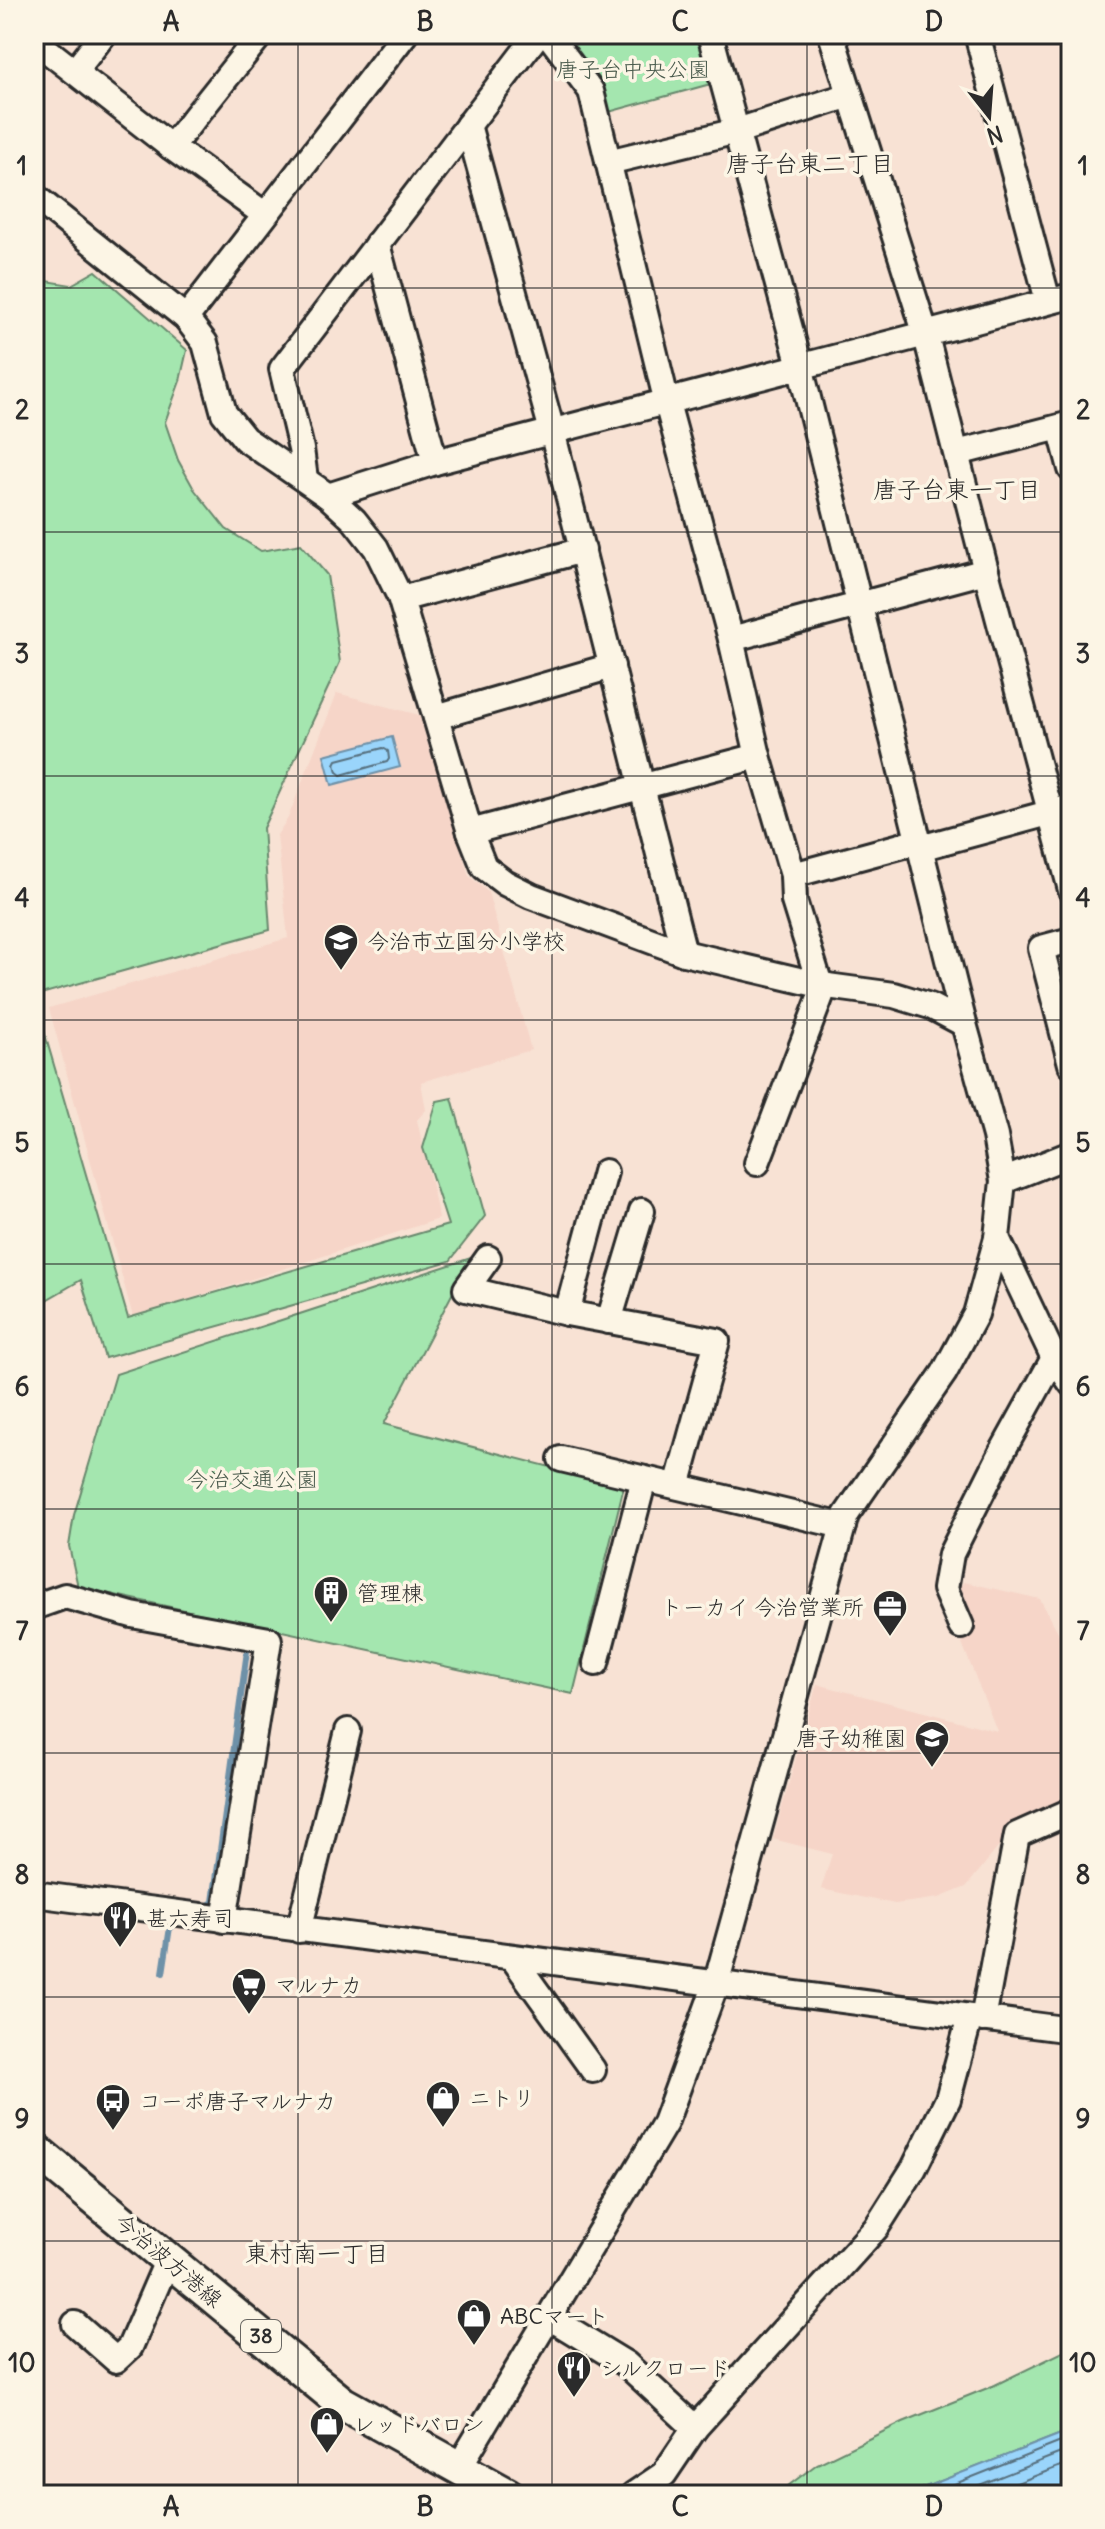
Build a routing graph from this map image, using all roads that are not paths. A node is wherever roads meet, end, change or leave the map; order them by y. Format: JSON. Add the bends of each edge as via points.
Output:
{"nodes":[{"id":1,"x":104,"y":34,"type":"edge"},
{"id":2,"x":261,"y":34,"type":"edge"},
{"id":3,"x":405,"y":34,"type":"edge"},
{"id":4,"x":538,"y":34,"type":"edge"},
{"id":5,"x":548,"y":34,"type":"edge"},
{"id":6,"x":710,"y":34,"type":"edge"},
{"id":7,"x":831,"y":34,"type":"edge"},
{"id":8,"x":977,"y":34,"type":"edge"},
{"id":9,"x":34,"y":40,"type":"edge"},
{"id":10,"x":75,"y":71,"type":"junction"},
{"id":11,"x":850,"y":95,"type":"junction"},
{"id":12,"x":468,"y":125,"type":"junction"},
{"id":13,"x":737,"y":131,"type":"junction"},
{"id":14,"x":171,"y":147,"type":"junction"},
{"id":15,"x":608,"y":162,"type":"junction"},
{"id":16,"x":34,"y":196,"type":"edge"},
{"id":17,"x":264,"y":214,"type":"junction"},
{"id":18,"x":377,"y":244,"type":"junction"},
{"id":19,"x":1059,"y":298,"type":"edge"},
{"id":20,"x":186,"y":318,"type":"junction"},
{"id":21,"x":925,"y":332,"type":"junction"},
{"id":22,"x":800,"y":366,"type":"junction"},
{"id":23,"x":667,"y":403,"type":"junction"},
{"id":24,"x":1065,"y":425,"type":"edge"},
{"id":25,"x":552,"y":431,"type":"junction"},
{"id":26,"x":957,"y":453,"type":"junction"},
{"id":27,"x":435,"y":462,"type":"junction"},
{"id":28,"x":1071,"y":469,"type":"edge"},
{"id":29,"x":305,"y":479,"type":"junction"},
{"id":30,"x":328,"y":496,"type":"junction"},
{"id":31,"x":583,"y":550,"type":"junction"},
{"id":32,"x":986,"y":571,"type":"junction"},
{"id":33,"x":401,"y":599,"type":"junction"},
{"id":34,"x":860,"y":603,"type":"junction"},
{"id":35,"x":731,"y":639,"type":"junction"},
{"id":36,"x":612,"y":666,"type":"junction"},
{"id":37,"x":436,"y":717,"type":"junction"},
{"id":38,"x":758,"y":756,"type":"junction"},
{"id":39,"x":643,"y":784,"type":"junction"},
{"id":40,"x":1061,"y":810,"type":"edge"},
{"id":41,"x":470,"y":832,"type":"junction"},
{"id":42,"x":920,"y":844,"type":"junction"},
{"id":43,"x":793,"y":875,"type":"junction"},
{"id":44,"x":1071,"y":890,"type":"edge"},
{"id":45,"x":1071,"y":940,"type":"edge"},
{"id":46,"x":684,"y":953,"type":"junction"},
{"id":47,"x":822,"y":985,"type":"junction"},
{"id":48,"x":964,"y":1024,"type":"junction"},
{"id":49,"x":1071,"y":1064,"type":"edge"},
{"id":50,"x":1071,"y":1154,"type":"edge"},
{"id":51,"x":757,"y":1163,"type":"dead end"},
{"id":52,"x":605,"y":1172,"type":"dead end"},
{"id":53,"x":1003,"y":1181,"type":"junction"},
{"id":54,"x":642,"y":1211,"type":"dead end"},
{"id":55,"x":997,"y":1238,"type":"junction"},
{"id":56,"x":488,"y":1258,"type":"dead end"},
{"id":57,"x":567,"y":1313,"type":"junction"},
{"id":58,"x":609,"y":1321,"type":"junction"},
{"id":59,"x":1054,"y":1358,"type":"junction"},
{"id":60,"x":1071,"y":1383,"type":"edge"},
{"id":61,"x":561,"y":1459,"type":"dead end"},
{"id":62,"x":644,"y":1479,"type":"junction"},
{"id":63,"x":677,"y":1486,"type":"junction"},
{"id":64,"x":843,"y":1526,"type":"junction"},
{"id":65,"x":34,"y":1607,"type":"edge"},
{"id":66,"x":961,"y":1626,"type":"dead end"},
{"id":67,"x":596,"y":1663,"type":"dead end"},
{"id":68,"x":348,"y":1731,"type":"dead end"},
{"id":69,"x":1071,"y":1811,"type":"edge"},
{"id":70,"x":34,"y":1894,"type":"edge"},
{"id":71,"x":224,"y":1920,"type":"junction"},
{"id":72,"x":299,"y":1930,"type":"junction"},
{"id":73,"x":512,"y":1957,"type":"junction"},
{"id":74,"x":716,"y":1984,"type":"junction"},
{"id":75,"x":976,"y":2018,"type":"junction"},
{"id":76,"x":1071,"y":2030,"type":"edge"},
{"id":77,"x":593,"y":2070,"type":"dead end"},
{"id":78,"x":34,"y":2149,"type":"edge"},
{"id":79,"x":168,"y":2259,"type":"junction"},
{"id":80,"x":549,"y":2317,"type":"junction"},
{"id":81,"x":75,"y":2324,"type":"dead end"},
{"id":82,"x":695,"y":2428,"type":"junction"},
{"id":83,"x":459,"y":2467,"type":"junction"},
{"id":84,"x":508,"y":2495,"type":"edge"},
{"id":85,"x":633,"y":2495,"type":"edge"}],
"edges":[{"from":1,"to":10,"type":"street"},
{"from":2,"to":14,"type":"street"},
{"from":3,"to":17,"type":"street"},
{"from":4,"to":12,"type":"street"},
{"from":5,"to":15,"type":"street","via":[[591,91]]},
{"from":6,"to":13,"type":"street"},
{"from":7,"to":11,"type":"street"},
{"from":8,"to":19,"type":"street"},
{"from":9,"to":10,"type":"street"},
{"from":10,"to":14,"type":"street"},
{"from":11,"to":13,"type":"street"},
{"from":11,"to":21,"type":"street"},
{"from":12,"to":18,"type":"street"},
{"from":12,"to":25,"type":"street"},
{"from":13,"to":15,"type":"street"},
{"from":13,"to":22,"type":"street"},
{"from":14,"to":17,"type":"street"},
{"from":15,"to":23,"type":"street"},
{"from":16,"to":20,"type":"street"},
{"from":17,"to":20,"type":"street"},
{"from":18,"to":27,"type":"street"},
{"from":18,"to":29,"type":"street","via":[[282,369]]},
{"from":19,"to":21,"type":"street"},
{"from":20,"to":29,"type":"street","via":[[205,343],[224,413],[245,439]]},
{"from":21,"to":22,"type":"street"},
{"from":21,"to":26,"type":"street"},
{"from":22,"to":23,"type":"street"},
{"from":22,"to":34,"type":"street"},
{"from":23,"to":25,"type":"street"},
{"from":23,"to":35,"type":"street"},
{"from":24,"to":26,"type":"street"},
{"from":24,"to":28,"type":"street"},
{"from":25,"to":27,"type":"street"},
{"from":25,"to":31,"type":"street"},
{"from":26,"to":32,"type":"street"},
{"from":27,"to":30,"type":"street"},
{"from":29,"to":30,"type":"street"},
{"from":30,"to":33,"type":"street","via":[[376,548]]},
{"from":31,"to":33,"type":"street"},
{"from":31,"to":36,"type":"street"},
{"from":32,"to":34,"type":"street"},
{"from":32,"to":40,"type":"street"},
{"from":33,"to":37,"type":"street"},
{"from":34,"to":35,"type":"street"},
{"from":34,"to":42,"type":"street"},
{"from":35,"to":38,"type":"street"},
{"from":36,"to":37,"type":"street"},
{"from":36,"to":39,"type":"street"},
{"from":37,"to":41,"type":"street"},
{"from":38,"to":39,"type":"street"},
{"from":38,"to":43,"type":"street"},
{"from":39,"to":41,"type":"street"},
{"from":39,"to":46,"type":"street"},
{"from":40,"to":42,"type":"street"},
{"from":40,"to":44,"type":"street"},
{"from":41,"to":46,"type":"street","via":[[484,867],[505,883]]},
{"from":42,"to":43,"type":"street"},
{"from":42,"to":48,"type":"street"},
{"from":43,"to":47,"type":"street","via":[[794,901]]},
{"from":45,"to":49,"type":"street","via":[[1041,948]]},
{"from":46,"to":47,"type":"street"},
{"from":47,"to":48,"type":"street","via":[[894,995]]},
{"from":47,"to":51,"type":"street"},
{"from":48,"to":53,"type":"street"},
{"from":50,"to":53,"type":"street"},
{"from":52,"to":57,"type":"street"},
{"from":53,"to":55,"type":"street"},
{"from":54,"to":58,"type":"street"},
{"from":55,"to":59,"type":"street"},
{"from":55,"to":64,"type":"street","via":[[976,1314],[944,1373]]},
{"from":56,"to":57,"type":"street","via":[[466,1289]]},
{"from":57,"to":58,"type":"street"},
{"from":58,"to":63,"type":"street","via":[[717,1341]]},
{"from":59,"to":60,"type":"street"},
{"from":59,"to":66,"type":"street","via":[[951,1554],[945,1589]]},
{"from":61,"to":62,"type":"street"},
{"from":62,"to":63,"type":"street"},
{"from":62,"to":67,"type":"street"},
{"from":63,"to":64,"type":"street"},
{"from":64,"to":74,"type":"street"},
{"from":65,"to":71,"type":"street","via":[[65,1596],[132,1615],[269,1640]]},
{"from":68,"to":72,"type":"street"},
{"from":69,"to":75,"type":"street","via":[[1017,1835]]},
{"from":70,"to":71,"type":"street"},
{"from":71,"to":72,"type":"street"},
{"from":72,"to":73,"type":"street"},
{"from":73,"to":74,"type":"street"},
{"from":73,"to":77,"type":"street"},
{"from":74,"to":75,"type":"street"},
{"from":74,"to":80,"type":"street","via":[[665,2123]]},
{"from":75,"to":76,"type":"street"},
{"from":75,"to":82,"type":"street","via":[[948,2099],[876,2228]]},
{"from":78,"to":79,"type":"main road","name":"今治波方港線","number":"38"},
{"from":79,"to":81,"type":"street","via":[[130,2347],[116,2360]]},
{"from":79,"to":83,"type":"main road","name":"今治波方港線","number":"38","via":[[342,2403]]},
{"from":80,"to":82,"type":"street","via":[[626,2364]]},
{"from":80,"to":83,"type":"street"},
{"from":82,"to":85,"type":"street","via":[[664,2474]]},
{"from":83,"to":84,"type":"main road","name":"今治波方港線","number":"38"}]}
